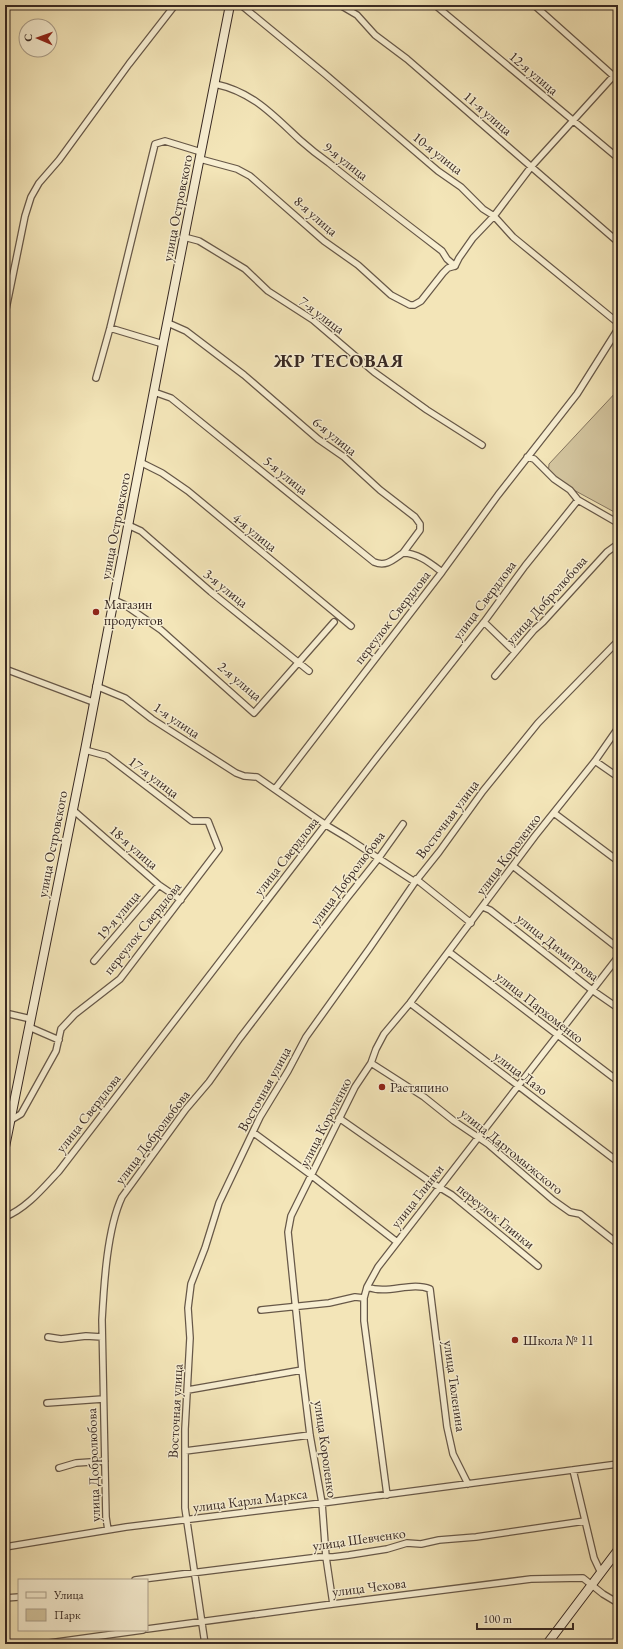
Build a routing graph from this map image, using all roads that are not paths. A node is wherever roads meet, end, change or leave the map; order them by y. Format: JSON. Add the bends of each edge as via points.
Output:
{"nodes":[{"id":1,"x":175,"y":5,"type":"edge"},
{"id":2,"x":230,"y":5,"type":"edge"},
{"id":3,"x":241,"y":5,"type":"edge"},
{"id":4,"x":340,"y":5,"type":"edge"},
{"id":5,"x":435,"y":5,"type":"edge"},
{"id":6,"x":534,"y":5,"type":"edge"},
{"id":7,"x":618,"y":71,"type":"edge"},
{"id":8,"x":616,"y":78,"type":"edge"},
{"id":9,"x":215,"y":84,"type":"junction"},
{"id":10,"x":573,"y":121,"type":"junction"},
{"id":11,"x":201,"y":156,"type":"junction"},
{"id":12,"x":618,"y":158,"type":"edge"},
{"id":13,"x":531,"y":167,"type":"junction"},
{"id":14,"x":494,"y":216,"type":"junction"},
{"id":15,"x":184,"y":237,"type":"junction"},
{"id":16,"x":618,"y":242,"type":"edge"},
{"id":17,"x":455,"y":266,"type":"junction"},
{"id":18,"x":5,"y":314,"type":"edge"},
{"id":19,"x":168,"y":323,"type":"junction"},
{"id":20,"x":618,"y":323,"type":"edge"},
{"id":21,"x":110,"y":328,"type":"junction"},
{"id":22,"x":618,"y":329,"type":"edge"},
{"id":23,"x":163,"y":344,"type":"junction"},
{"id":24,"x":96,"y":378,"type":"dead end"},
{"id":25,"x":154,"y":392,"type":"junction"},
{"id":26,"x":482,"y":446,"type":"dead end"},
{"id":27,"x":527,"y":457,"type":"junction"},
{"id":28,"x":140,"y":462,"type":"junction"},
{"id":29,"x":578,"y":500,"type":"junction"},
{"id":30,"x":618,"y":523,"type":"edge"},
{"id":31,"x":128,"y":525,"type":"junction"},
{"id":32,"x":618,"y":544,"type":"edge"},
{"id":33,"x":403,"y":553,"type":"junction"},
{"id":34,"x":442,"y":572,"type":"junction"},
{"id":35,"x":114,"y":600,"type":"junction"},
{"id":36,"x":334,"y":622,"type":"dead end"},
{"id":37,"x":484,"y":622,"type":"junction"},
{"id":38,"x":351,"y":626,"type":"dead end"},
{"id":39,"x":618,"y":642,"type":"edge"},
{"id":40,"x":515,"y":652,"type":"junction"},
{"id":41,"x":299,"y":662,"type":"junction"},
{"id":42,"x":5,"y":669,"type":"edge"},
{"id":43,"x":309,"y":671,"type":"dead end"},
{"id":44,"x":496,"y":676,"type":"dead end"},
{"id":45,"x":96,"y":686,"type":"junction"},
{"id":46,"x":93,"y":702,"type":"junction"},
{"id":47,"x":618,"y":728,"type":"edge"},
{"id":48,"x":85,"y":750,"type":"junction"},
{"id":49,"x":595,"y":760,"type":"junction"},
{"id":50,"x":618,"y":777,"type":"edge"},
{"id":51,"x":275,"y":789,"type":"junction"},
{"id":52,"x":73,"y":810,"type":"junction"},
{"id":53,"x":554,"y":813,"type":"junction"},
{"id":54,"x":208,"y":821,"type":"joint"},
{"id":55,"x":403,"y":824,"type":"dead end"},
{"id":56,"x":326,"y":825,"type":"junction"},
{"id":57,"x":378,"y":859,"type":"junction"},
{"id":58,"x":618,"y":861,"type":"edge"},
{"id":59,"x":513,"y":866,"type":"junction"},
{"id":60,"x":416,"y":880,"type":"junction"},
{"id":61,"x":159,"y":885,"type":"junction"},
{"id":62,"x":181,"y":900,"type":"junction"},
{"id":63,"x":483,"y":907,"type":"junction"},
{"id":64,"x":471,"y":923,"type":"junction"},
{"id":65,"x":618,"y":948,"type":"edge"},
{"id":66,"x":449,"y":952,"type":"junction"},
{"id":67,"x":618,"y":957,"type":"edge"},
{"id":68,"x":94,"y":962,"type":"dead end"},
{"id":69,"x":592,"y":990,"type":"junction"},
{"id":70,"x":410,"y":1003,"type":"junction"},
{"id":71,"x":618,"y":1008,"type":"edge"},
{"id":72,"x":5,"y":1013,"type":"edge"},
{"id":73,"x":30,"y":1023,"type":"junction"},
{"id":74,"x":557,"y":1036,"type":"junction"},
{"id":75,"x":59,"y":1040,"type":"junction"},
{"id":76,"x":371,"y":1063,"type":"junction"},
{"id":77,"x":618,"y":1081,"type":"edge"},
{"id":78,"x":518,"y":1086,"type":"junction"},
{"id":79,"x":339,"y":1118,"type":"junction"},
{"id":80,"x":11,"y":1120,"type":"junction"},
{"id":81,"x":254,"y":1133,"type":"junction"},
{"id":82,"x":478,"y":1138,"type":"junction"},
{"id":83,"x":5,"y":1147,"type":"edge"},
{"id":84,"x":618,"y":1162,"type":"edge"},
{"id":85,"x":311,"y":1175,"type":"junction"},
{"id":86,"x":441,"y":1187,"type":"junction"},
{"id":87,"x":5,"y":1217,"type":"edge"},
{"id":88,"x":397,"y":1242,"type":"junction"},
{"id":89,"x":618,"y":1244,"type":"edge"},
{"id":90,"x":538,"y":1266,"type":"dead end"},
{"id":91,"x":368,"y":1287,"type":"junction"},
{"id":92,"x":364,"y":1298,"type":"junction"},
{"id":93,"x":296,"y":1306,"type":"junction"},
{"id":94,"x":262,"y":1310,"type":"dead end"},
{"id":95,"x":48,"y":1337,"type":"dead end"},
{"id":96,"x":102,"y":1337,"type":"junction"},
{"id":97,"x":302,"y":1370,"type":"junction"},
{"id":98,"x":188,"y":1390,"type":"junction"},
{"id":99,"x":103,"y":1399,"type":"junction"},
{"id":100,"x":47,"y":1402,"type":"dead end"},
{"id":101,"x":310,"y":1435,"type":"junction"},
{"id":102,"x":185,"y":1451,"type":"junction"},
{"id":103,"x":105,"y":1461,"type":"junction"},
{"id":104,"x":618,"y":1464,"type":"edge"},
{"id":105,"x":59,"y":1468,"type":"dead end"},
{"id":106,"x":573,"y":1470,"type":"junction"},
{"id":107,"x":468,"y":1484,"type":"junction"},
{"id":108,"x":387,"y":1495,"type":"junction"},
{"id":109,"x":322,"y":1503,"type":"junction"},
{"id":110,"x":186,"y":1520,"type":"junction"},
{"id":111,"x":585,"y":1521,"type":"junction"},
{"id":112,"x":108,"y":1530,"type":"junction"},
{"id":113,"x":5,"y":1547,"type":"edge"},
{"id":114,"x":618,"y":1550,"type":"edge"},
{"id":115,"x":326,"y":1557,"type":"junction"},
{"id":116,"x":195,"y":1572,"type":"junction"},
{"id":117,"x":601,"y":1573,"type":"junction"},
{"id":118,"x":142,"y":1579,"type":"edge"},
{"id":119,"x":592,"y":1585,"type":"junction"},
{"id":120,"x":18,"y":1597,"type":"edge"},
{"id":121,"x":5,"y":1598,"type":"edge"},
{"id":122,"x":332,"y":1604,"type":"junction"},
{"id":123,"x":618,"y":1604,"type":"edge"},
{"id":124,"x":202,"y":1622,"type":"junction"},
{"id":125,"x":148,"y":1629,"type":"edge"},
{"id":126,"x":136,"y":1631,"type":"edge"},
{"id":127,"x":42,"y":1644,"type":"edge"},
{"id":128,"x":205,"y":1644,"type":"edge"},
{"id":129,"x":547,"y":1644,"type":"edge"}],
"edges":[{"from":1,"to":18,"type":"street","via":[[31,196]]},
{"from":2,"to":9,"type":"street","name":"улица Островского"},
{"from":3,"to":14,"type":"street","name":"10-я улица"},
{"from":4,"to":13,"type":"street","name":"11-я улица","via":[[407,59]]},
{"from":5,"to":10,"type":"street","name":"12-я улица"},
{"from":6,"to":8,"type":"street"},
{"from":7,"to":8,"type":"street"},
{"from":8,"to":10,"type":"street"},
{"from":9,"to":11,"type":"street","name":"улица Островского"},
{"from":9,"to":17,"type":"street","name":"9-я улица","via":[[241,92],[273,113],[323,159],[442,251],[447,260]]},
{"from":10,"to":12,"type":"street","name":"12-я улица"},
{"from":10,"to":13,"type":"street"},
{"from":11,"to":15,"type":"street","name":"улица Островского"},
{"from":11,"to":17,"type":"street","name":"8-я улица","via":[[250,176],[324,241],[358,265],[391,295],[410,305],[421,301],[443,273]]},
{"from":11,"to":21,"type":"street","name":"8-я улица","via":[[165,141],[155,144]]},
{"from":13,"to":14,"type":"street"},
{"from":13,"to":16,"type":"street","name":"11-я улица"},
{"from":14,"to":17,"type":"street","via":[[473,238]]},
{"from":14,"to":20,"type":"street","name":"10-я улица","via":[[514,237]]},
{"from":15,"to":19,"type":"street","name":"улица Островского"},
{"from":15,"to":26,"type":"street","name":"7-я улица","via":[[199,241],[245,269],[268,291],[313,320],[374,372]]},
{"from":19,"to":23,"type":"street","name":"улица Островского"},
{"from":19,"to":33,"type":"street","name":"6-я улица","via":[[186,331],[244,375],[415,517],[420,524],[420,530]]},
{"from":21,"to":23,"type":"street"},
{"from":21,"to":24,"type":"street"},
{"from":22,"to":27,"type":"street","name":"переулок Свердлова","via":[[577,394]]},
{"from":23,"to":25,"type":"street","name":"улица Островского"},
{"from":25,"to":28,"type":"street","name":"улица Островского"},
{"from":25,"to":33,"type":"street","name":"5-я улица","via":[[171,398],[374,562],[388,563]]},
{"from":27,"to":29,"type":"street","via":[[534,459]]},
{"from":27,"to":34,"type":"street","name":"переулок Свердлова"},
{"from":28,"to":31,"type":"street","name":"улица Островского"},
{"from":28,"to":38,"type":"street","name":"4-я улица","via":[[188,491]]},
{"from":29,"to":30,"type":"street"},
{"from":29,"to":37,"type":"street","name":"улица Свердлова"},
{"from":31,"to":35,"type":"street","name":"улица Островского"},
{"from":31,"to":41,"type":"street","name":"3-я улица","via":[[142,531],[211,592]]},
{"from":32,"to":40,"type":"street","name":"улица Добролюбова","via":[[607,552]]},
{"from":33,"to":34,"type":"street","via":[[419,556]]},
{"from":34,"to":51,"type":"street","name":"переулок Свердлова"},
{"from":35,"to":41,"type":"street","name":"2-я улица","via":[[126,605],[161,630],[254,713]]},
{"from":35,"to":45,"type":"street","name":"улица Островского"},
{"from":36,"to":41,"type":"street","name":"2-я улица"},
{"from":37,"to":40,"type":"street"},
{"from":37,"to":56,"type":"street","name":"улица Свердлова"},
{"from":39,"to":60,"type":"street","name":"Восточная улица","via":[[538,723]]},
{"from":40,"to":44,"type":"street","name":"улица Добролюбова"},
{"from":41,"to":43,"type":"street","name":"3-я улица"},
{"from":42,"to":46,"type":"street"},
{"from":45,"to":46,"type":"street","name":"улица Островского"},
{"from":45,"to":51,"type":"street","name":"1-я улица","via":[[125,698],[152,720],[230,769],[244,776],[257,777]]},
{"from":46,"to":48,"type":"street","name":"улица Островского"},
{"from":47,"to":49,"type":"street","name":"улица Короленко"},
{"from":48,"to":52,"type":"street","name":"улица Островского"},
{"from":48,"to":54,"type":"street","name":"17-я улица","via":[[106,756],[192,821]]},
{"from":49,"to":50,"type":"street"},
{"from":49,"to":53,"type":"street","name":"улица Короленко"},
{"from":51,"to":56,"type":"street","name":"1-я улица"},
{"from":52,"to":61,"type":"street","name":"18-я улица"},
{"from":52,"to":73,"type":"street","name":"улица Островского"},
{"from":53,"to":58,"type":"street"},
{"from":53,"to":59,"type":"street","name":"улица Короленко"},
{"from":54,"to":62,"type":"street","name":"переулок Свердлова","via":[[219,849]]},
{"from":55,"to":57,"type":"street","name":"улица Добролюбова"},
{"from":56,"to":57,"type":"street","name":"1-я улица"},
{"from":56,"to":87,"type":"street","name":"улица Свердлова","via":[[59,1170],[19,1211]]},
{"from":57,"to":60,"type":"street","name":"1-я улица"},
{"from":57,"to":96,"type":"street","name":"улица Добролюбова","via":[[302,956],[122,1197],[111,1231]]},
{"from":59,"to":63,"type":"street","name":"улица Короленко"},
{"from":59,"to":65,"type":"street"},
{"from":60,"to":64,"type":"street","name":"1-я улица"},
{"from":60,"to":81,"type":"street","name":"Восточная улица","via":[[306,1037]]},
{"from":61,"to":62,"type":"street","name":"18-я улица"},
{"from":61,"to":68,"type":"street","name":"19-я улица"},
{"from":62,"to":75,"type":"street","name":"переулок Свердлова","via":[[120,979],[75,1014],[61,1029]]},
{"from":63,"to":64,"type":"street","name":"улица Короленко"},
{"from":63,"to":69,"type":"street","name":"улица Димитрова"},
{"from":64,"to":66,"type":"street","name":"улица Короленко"},
{"from":66,"to":70,"type":"street","name":"улица Короленко"},
{"from":66,"to":74,"type":"street","name":"улица Пархоменко"},
{"from":67,"to":69,"type":"street","name":"улица Глинки"},
{"from":69,"to":71,"type":"street","name":"улица Димитрова"},
{"from":69,"to":74,"type":"street","name":"улица Глинки"},
{"from":70,"to":76,"type":"street","name":"улица Короленко","via":[[384,1034]]},
{"from":70,"to":78,"type":"street","name":"улица Лазо"},
{"from":72,"to":73,"type":"street"},
{"from":73,"to":75,"type":"street"},
{"from":73,"to":80,"type":"street","name":"улица Островского"},
{"from":74,"to":77,"type":"street","name":"улица Пархоменко"},
{"from":74,"to":78,"type":"street","name":"улица Глинки"},
{"from":75,"to":80,"type":"street","name":"переулок Свердлова","via":[[56,1051],[21,1114]]},
{"from":76,"to":79,"type":"street","name":"улица Короленко"},
{"from":76,"to":82,"type":"street","name":"улица Даргомыжского","via":[[424,1096]]},
{"from":78,"to":82,"type":"street","name":"улица Глинки"},
{"from":78,"to":84,"type":"street","name":"улица Лазо"},
{"from":79,"to":85,"type":"street","name":"улица Короленко"},
{"from":79,"to":86,"type":"street","name":"переулок Глинки"},
{"from":80,"to":83,"type":"street","name":"улица Островского"},
{"from":81,"to":85,"type":"street"},
{"from":81,"to":98,"type":"street","name":"Восточная улица","via":[[219,1203],[191,1284],[188,1308]]},
{"from":82,"to":86,"type":"street","name":"улица Глинки"},
{"from":82,"to":89,"type":"street","name":"улица Даргомыжского","via":[[553,1200],[570,1212],[580,1214]]},
{"from":85,"to":88,"type":"street"},
{"from":85,"to":93,"type":"street","name":"улица Короленко","via":[[291,1216],[288,1232]]},
{"from":86,"to":88,"type":"street","name":"улица Глинки"},
{"from":86,"to":90,"type":"street","name":"переулок Глинки"},
{"from":88,"to":91,"type":"street","name":"улица Глинки","via":[[378,1267]]},
{"from":91,"to":92,"type":"street","name":"улица Глинки"},
{"from":91,"to":107,"type":"street","name":"улица Тюленина","via":[[377,1290],[421,1286],[430,1289],[447,1427],[453,1454]]},
{"from":92,"to":93,"type":"street","via":[[355,1297],[329,1303]]},
{"from":92,"to":108,"type":"street","name":"улица Глинки","via":[[364,1321]]},
{"from":93,"to":94,"type":"street"},
{"from":93,"to":97,"type":"street","name":"улица Короленко"},
{"from":95,"to":96,"type":"street"},
{"from":96,"to":99,"type":"street","name":"улица Добролюбова"},
{"from":97,"to":98,"type":"street"},
{"from":97,"to":101,"type":"street","name":"улица Короленко"},
{"from":98,"to":102,"type":"street","name":"Восточная улица"},
{"from":99,"to":100,"type":"street"},
{"from":99,"to":103,"type":"street","name":"улица Добролюбова"},
{"from":101,"to":102,"type":"street"},
{"from":101,"to":109,"type":"street","name":"улица Короленко"},
{"from":102,"to":110,"type":"street","name":"Восточная улица"},
{"from":103,"to":105,"type":"street","via":[[76,1463]]},
{"from":103,"to":112,"type":"street","name":"улица Добролюбова"},
{"from":104,"to":106,"type":"street","name":"улица Карла Маркса"},
{"from":106,"to":107,"type":"street","name":"улица Карла Маркса"},
{"from":106,"to":111,"type":"street"},
{"from":107,"to":108,"type":"street","name":"улица Карла Маркса"},
{"from":108,"to":109,"type":"street","name":"улица Карла Маркса"},
{"from":109,"to":110,"type":"street","name":"улица Карла Маркса"},
{"from":109,"to":115,"type":"street","name":"улица Короленко"},
{"from":110,"to":112,"type":"street","name":"улица Карла Маркса"},
{"from":110,"to":116,"type":"street","name":"Восточная улица"},
{"from":111,"to":115,"type":"street","name":"улица Шевченко","via":[[421,1544],[407,1543],[387,1549]]},
{"from":111,"to":117,"type":"street","via":[[594,1558]]},
{"from":112,"to":113,"type":"street","name":"улица Карла Маркса"},
{"from":114,"to":117,"type":"street"},
{"from":115,"to":116,"type":"street","name":"улица Шевченко"},
{"from":115,"to":122,"type":"street","name":"улица Короленко"},
{"from":116,"to":118,"type":"street","name":"улица Шевченко"},
{"from":116,"to":124,"type":"street","name":"Восточная улица"},
{"from":117,"to":119,"type":"street"},
{"from":119,"to":122,"type":"street","name":"улица Чехова","via":[[583,1578],[531,1579]]},
{"from":119,"to":123,"type":"street","name":"улица Чехова"},
{"from":119,"to":129,"type":"street"},
{"from":120,"to":121,"type":"street"},
{"from":122,"to":124,"type":"street","name":"улица Чехова"},
{"from":124,"to":125,"type":"street","name":"улица Чехова"},
{"from":124,"to":128,"type":"street","name":"Восточная улица"},
{"from":126,"to":127,"type":"street"}]}
